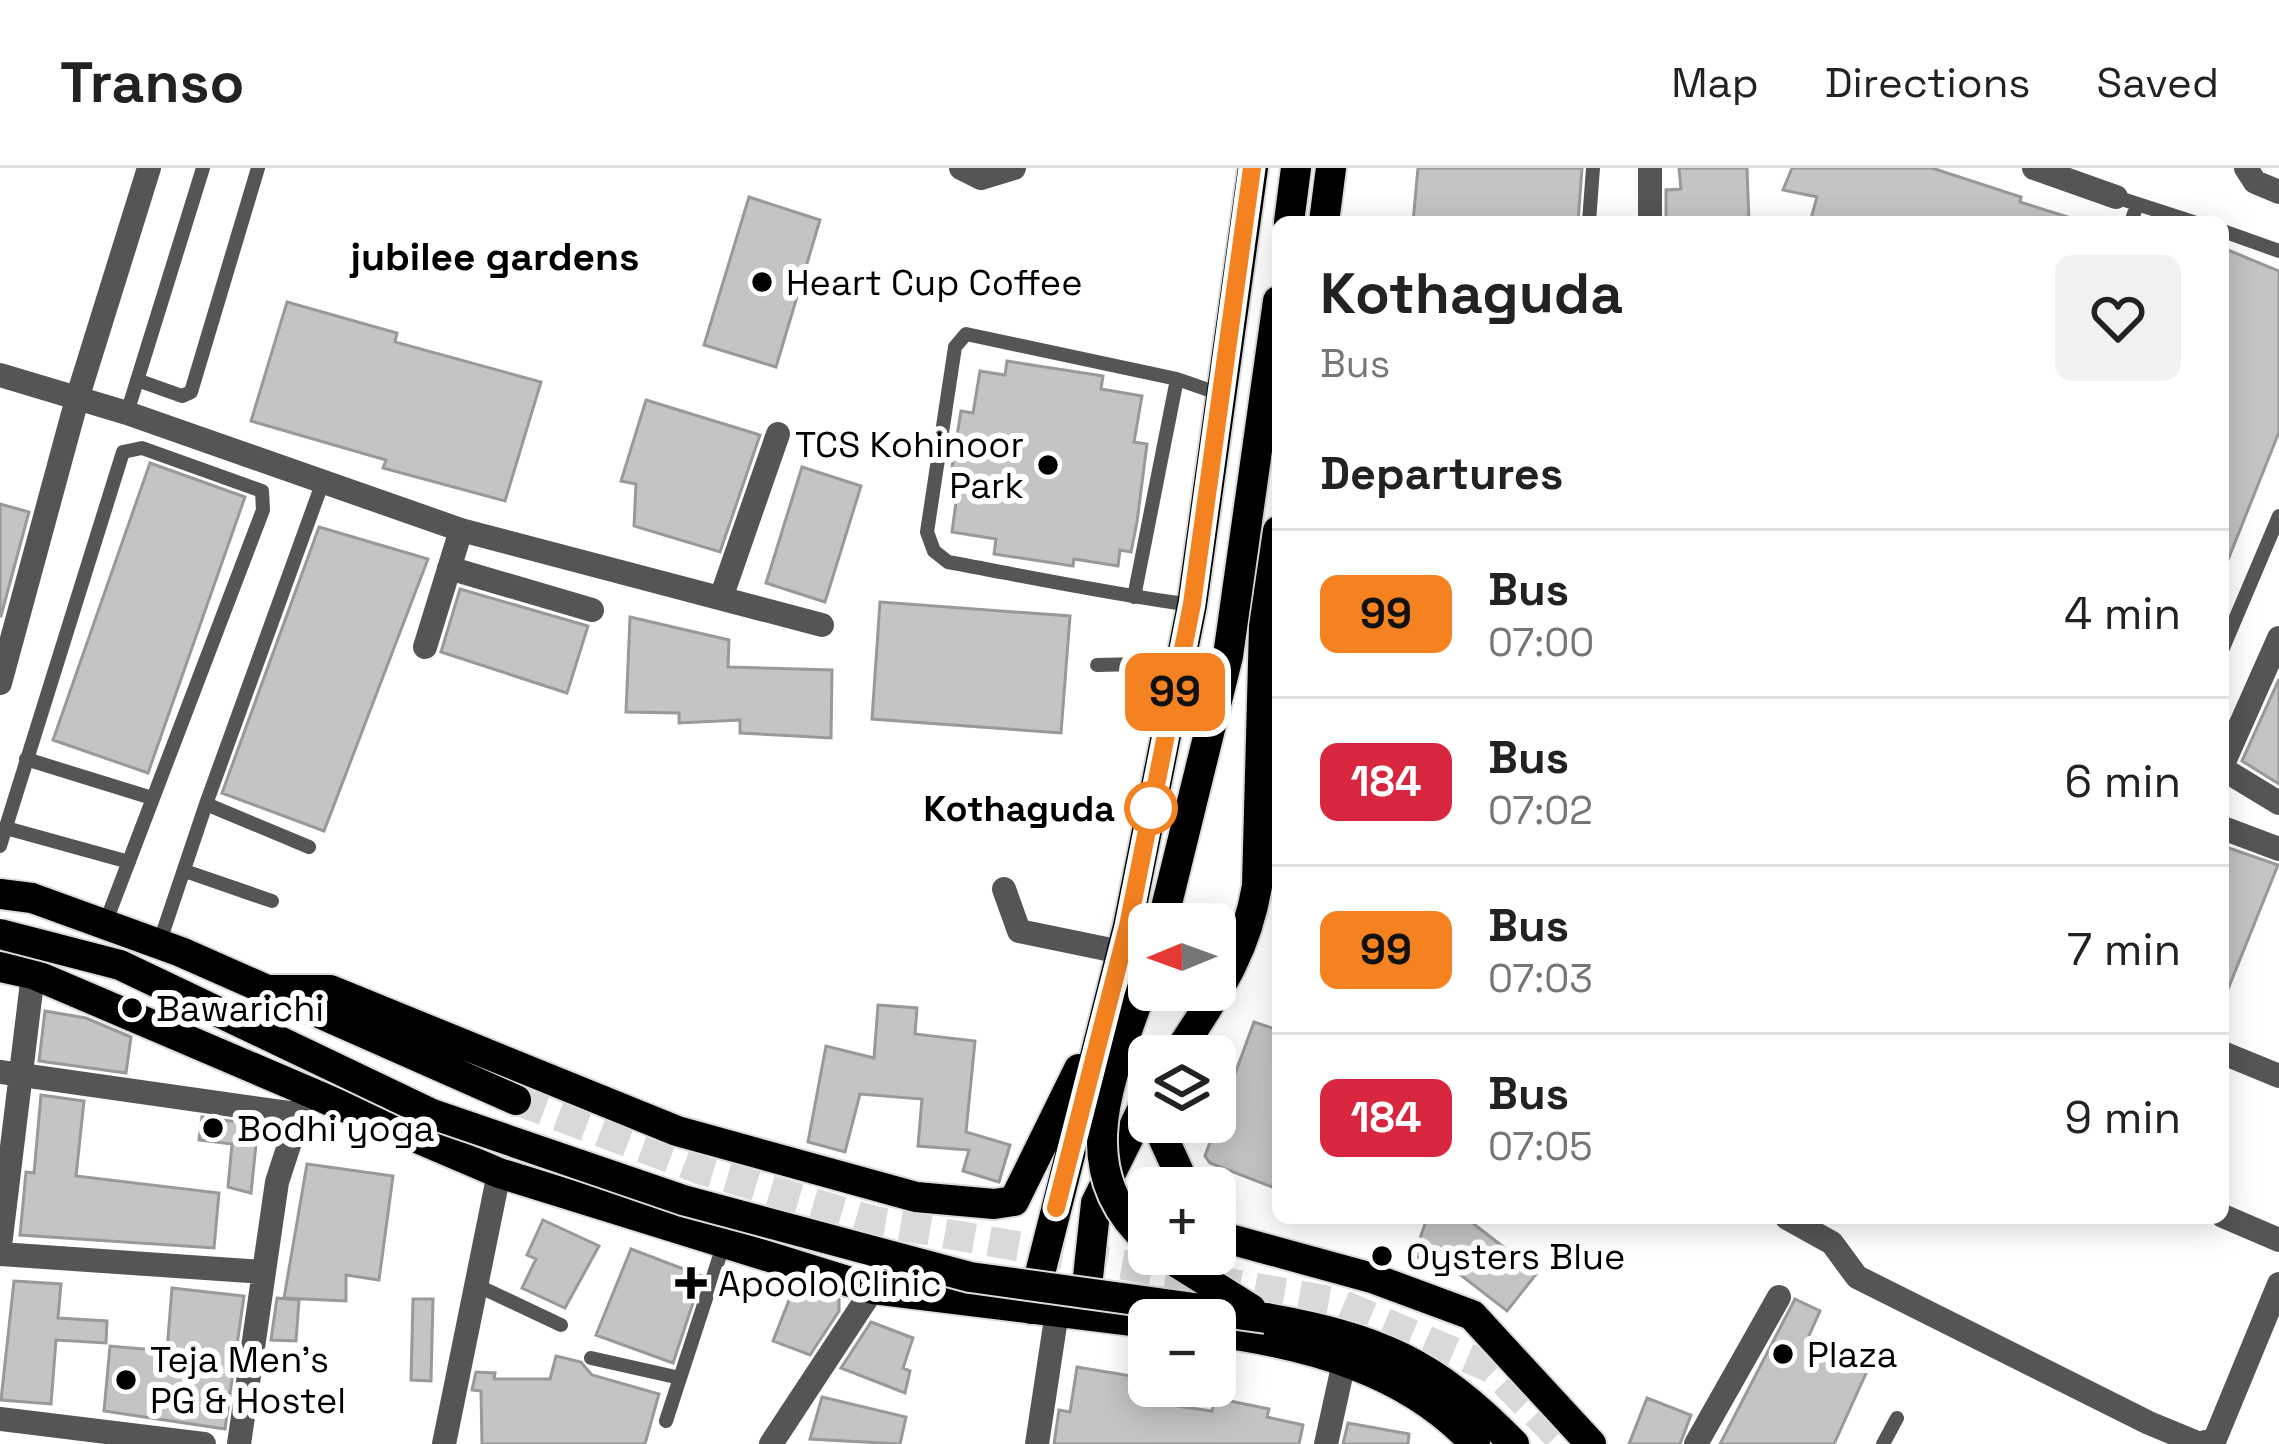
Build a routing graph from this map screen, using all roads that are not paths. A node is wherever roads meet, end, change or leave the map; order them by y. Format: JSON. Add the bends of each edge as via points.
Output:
{"nodes":[{"id":1,"x":149,"y":168,"type":"edge"},
{"id":2,"x":203,"y":168,"type":"edge"},
{"id":3,"x":258,"y":168,"type":"edge"},
{"id":4,"x":961,"y":168,"type":"edge"},
{"id":5,"x":1014,"y":168,"type":"edge"},
{"id":6,"x":1252,"y":168,"type":"edge"},
{"id":7,"x":1296,"y":168,"type":"edge"},
{"id":8,"x":1331,"y":168,"type":"edge"},
{"id":9,"x":1593,"y":168,"type":"edge"},
{"id":10,"x":1650,"y":168,"type":"edge"},
{"id":11,"x":2034,"y":168,"type":"edge"},
{"id":12,"x":2246,"y":168,"type":"edge"},
{"id":13,"x":2279,"y":192,"type":"edge"},
{"id":14,"x":2127,"y":201,"type":"junction"},
{"id":15,"x":1289,"y":216,"type":"edge"},
{"id":16,"x":1325,"y":216,"type":"edge"},
{"id":17,"x":1589,"y":216,"type":"edge"},
{"id":18,"x":1650,"y":216,"type":"edge"},
{"id":19,"x":2130,"y":216,"type":"edge"},
{"id":20,"x":2174,"y":216,"type":"edge"},
{"id":21,"x":2229,"y":233,"type":"edge"},
{"id":22,"x":2279,"y":251,"type":"edge"},
{"id":23,"x":1272,"y":344,"type":"edge"},
{"id":24,"x":0,"y":375,"type":"edge"},
{"id":25,"x":1177,"y":379,"type":"junction"},
{"id":26,"x":137,"y":380,"type":"junction"},
{"id":27,"x":1225,"y":396,"type":"junction"},
{"id":28,"x":76,"y":398,"type":"junction"},
{"id":29,"x":127,"y":413,"type":"junction"},
{"id":30,"x":778,"y":434,"type":"dead end"},
{"id":31,"x":322,"y":484,"type":"junction"},
{"id":32,"x":2279,"y":516,"type":"edge"},
{"id":33,"x":461,"y":530,"type":"junction"},
{"id":34,"x":449,"y":568,"type":"junction"},
{"id":35,"x":1272,"y":574,"type":"edge"},
{"id":36,"x":1133,"y":597,"type":"junction"},
{"id":37,"x":721,"y":598,"type":"junction"},
{"id":38,"x":1192,"y":604,"type":"junction"},
{"id":39,"x":592,"y":610,"type":"dead end"},
{"id":40,"x":822,"y":625,"type":"dead end"},
{"id":41,"x":2229,"y":634,"type":"edge"},
{"id":42,"x":2279,"y":638,"type":"edge"},
{"id":43,"x":425,"y":647,"type":"dead end"},
{"id":44,"x":1180,"y":663,"type":"junction"},
{"id":45,"x":1096,"y":665,"type":"dead end"},
{"id":46,"x":0,"y":683,"type":"edge"},
{"id":47,"x":2229,"y":752,"type":"edge"},
{"id":48,"x":26,"y":760,"type":"junction"},
{"id":49,"x":2229,"y":770,"type":"edge"},
{"id":50,"x":152,"y":798,"type":"junction"},
{"id":51,"x":2279,"y":802,"type":"edge"},
{"id":52,"x":206,"y":804,"type":"junction"},
{"id":53,"x":6,"y":828,"type":"junction"},
{"id":54,"x":2229,"y":830,"type":"edge"},
{"id":55,"x":0,"y":846,"type":"edge"},
{"id":56,"x":309,"y":847,"type":"dead end"},
{"id":57,"x":2279,"y":849,"type":"edge"},
{"id":58,"x":129,"y":862,"type":"junction"},
{"id":59,"x":185,"y":871,"type":"junction"},
{"id":60,"x":1004,"y":889,"type":"dead end"},
{"id":61,"x":0,"y":894,"type":"edge"},
{"id":62,"x":272,"y":901,"type":"dead end"},
{"id":63,"x":1167,"y":903,"type":"edge"},
{"id":64,"x":105,"y":924,"type":"junction"},
{"id":65,"x":0,"y":934,"type":"edge"},
{"id":66,"x":159,"y":944,"type":"junction"},
{"id":67,"x":1120,"y":952,"type":"junction"},
{"id":68,"x":0,"y":967,"type":"edge"},
{"id":69,"x":33,"y":974,"type":"junction"},
{"id":70,"x":268,"y":990,"type":"junction"},
{"id":71,"x":1135,"y":1011,"type":"edge"},
{"id":72,"x":1101,"y":1027,"type":"junction"},
{"id":73,"x":1189,"y":1035,"type":"edge"},
{"id":74,"x":2229,"y":1055,"type":"edge"},
{"id":75,"x":8,"y":1073,"type":"edge"},
{"id":76,"x":2279,"y":1076,"type":"edge"},
{"id":77,"x":516,"y":1100,"type":"tunnel mouth"},
{"id":78,"x":302,"y":1102,"type":"junction"},
{"id":79,"x":1131,"y":1143,"type":"edge"},
{"id":80,"x":499,"y":1172,"type":"junction"},
{"id":81,"x":1056,"y":1208,"type":"junction"},
{"id":82,"x":1093,"y":1216,"type":"junction"},
{"id":83,"x":1128,"y":1218,"type":"edge"},
{"id":84,"x":2229,"y":1219,"type":"edge"},
{"id":85,"x":1128,"y":1220,"type":"edge"},
{"id":86,"x":1798,"y":1224,"type":"edge"},
{"id":87,"x":1236,"y":1239,"type":"edge"},
{"id":88,"x":2279,"y":1240,"type":"edge"},
{"id":89,"x":724,"y":1243,"type":"junction"},
{"id":90,"x":0,"y":1250,"type":"edge"},
{"id":91,"x":262,"y":1272,"type":"junction"},
{"id":92,"x":1197,"y":1275,"type":"edge"},
{"id":93,"x":2279,"y":1284,"type":"edge"},
{"id":94,"x":475,"y":1285,"type":"junction"},
{"id":95,"x":873,"y":1289,"type":"junction"},
{"id":96,"x":1778,"y":1297,"type":"dead end"},
{"id":97,"x":1057,"y":1312,"type":"junction"},
{"id":98,"x":1266,"y":1318,"type":"junction"},
{"id":99,"x":1128,"y":1320,"type":"edge"},
{"id":100,"x":561,"y":1325,"type":"dead end"},
{"id":101,"x":1236,"y":1336,"type":"edge"},
{"id":102,"x":591,"y":1358,"type":"dead end"},
{"id":103,"x":1344,"y":1362,"type":"junction"},
{"id":104,"x":680,"y":1378,"type":"junction"},
{"id":105,"x":1897,"y":1418,"type":"dead end"},
{"id":106,"x":0,"y":1419,"type":"edge"},
{"id":107,"x":666,"y":1421,"type":"dead end"},
{"id":108,"x":204,"y":1444,"type":"edge"},
{"id":109,"x":239,"y":1444,"type":"edge"},
{"id":110,"x":444,"y":1444,"type":"edge"},
{"id":111,"x":771,"y":1444,"type":"edge"},
{"id":112,"x":1037,"y":1444,"type":"edge"},
{"id":113,"x":1326,"y":1444,"type":"edge"},
{"id":114,"x":1475,"y":1444,"type":"edge"},
{"id":115,"x":1514,"y":1444,"type":"edge"},
{"id":116,"x":1591,"y":1444,"type":"edge"},
{"id":117,"x":1696,"y":1444,"type":"edge"},
{"id":118,"x":1883,"y":1444,"type":"edge"}],
"edges":[{"from":1,"to":28,"type":"street"},
{"from":2,"to":26,"type":"lane"},
{"from":3,"to":26,"type":"lane","via":[[191,392]]},
{"from":4,"to":5,"type":"street","via":[[981,178]]},
{"from":6,"to":27,"type":"main road"},
{"from":7,"to":15,"type":"main road"},
{"from":8,"to":16,"type":"main road"},
{"from":9,"to":17,"type":"lane"},
{"from":10,"to":18,"type":"street"},
{"from":11,"to":14,"type":"street"},
{"from":12,"to":13,"type":"street","via":[[2255,182]]},
{"from":14,"to":19,"type":"lane"},
{"from":14,"to":20,"type":"lane"},
{"from":21,"to":22,"type":"lane"},
{"from":23,"to":63,"type":"main road","via":[[1228,656]]},
{"from":24,"to":28,"type":"street"},
{"from":25,"to":27,"type":"lane"},
{"from":25,"to":36,"type":"lane"},
{"from":25,"to":36,"type":"lane","via":[[979,334],[966,334],[955,347],[927,532],[934,551],[948,562]]},
{"from":26,"to":29,"type":"lane"},
{"from":27,"to":38,"type":"main road"},
{"from":28,"to":29,"type":"street"},
{"from":28,"to":46,"type":"street"},
{"from":29,"to":31,"type":"street"},
{"from":30,"to":37,"type":"street"},
{"from":31,"to":33,"type":"street"},
{"from":31,"to":52,"type":"lane"},
{"from":32,"to":41,"type":"lane"},
{"from":33,"to":34,"type":"street"},
{"from":33,"to":37,"type":"street"},
{"from":34,"to":39,"type":"street"},
{"from":34,"to":43,"type":"street"},
{"from":35,"to":73,"type":"main road","via":[[1250,926],[1237,962]]},
{"from":36,"to":38,"type":"lane"},
{"from":37,"to":40,"type":"street"},
{"from":38,"to":44,"type":"main road"},
{"from":42,"to":47,"type":"street"},
{"from":44,"to":45,"type":"lane"},
{"from":44,"to":67,"type":"main road"},
{"from":48,"to":50,"type":"lane"},
{"from":48,"to":50,"type":"lane","via":[[118,459],[142,448],[265,496]]},
{"from":48,"to":53,"type":"lane"},
{"from":49,"to":51,"type":"street"},
{"from":50,"to":58,"type":"lane"},
{"from":52,"to":56,"type":"lane"},
{"from":52,"to":59,"type":"lane"},
{"from":53,"to":55,"type":"lane"},
{"from":53,"to":58,"type":"lane"},
{"from":54,"to":57,"type":"street"},
{"from":58,"to":64,"type":"lane"},
{"from":59,"to":62,"type":"lane"},
{"from":59,"to":66,"type":"lane"},
{"from":60,"to":67,"type":"street","via":[[1019,931]]},
{"from":61,"to":64,"type":"main road"},
{"from":64,"to":66,"type":"main road"},
{"from":65,"to":98,"type":"main road","bridge":true,"via":[[120,965],[432,1114],[683,1200],[970,1277]]},
{"from":66,"to":70,"type":"main road"},
{"from":67,"to":72,"type":"main road"},
{"from":68,"to":69,"type":"main road"},
{"from":69,"to":75,"type":"street"},
{"from":69,"to":78,"type":"main road"},
{"from":70,"to":72,"type":"main road","via":[[330,990],[677,1131],[916,1197],[994,1204],[1014,1201],[1025,1185]]},
{"from":70,"to":77,"type":"main road"},
{"from":71,"to":83,"type":"main road","bridge":true,"via":[[1099,1154],[1111,1198]]},
{"from":72,"to":81,"type":"main road"},
{"from":74,"to":76,"type":"street"},
{"from":75,"to":78,"type":"street"},
{"from":75,"to":90,"type":"street"},
{"from":78,"to":80,"type":"main road"},
{"from":78,"to":91,"type":"street","via":[[277,1182]]},
{"from":79,"to":82,"type":"main road"},
{"from":80,"to":89,"type":"main road"},
{"from":80,"to":94,"type":"street"},
{"from":81,"to":82,"type":"main road"},
{"from":81,"to":97,"type":"main road"},
{"from":82,"to":85,"type":"main road"},
{"from":82,"to":97,"type":"main road"},
{"from":84,"to":88,"type":"street"},
{"from":86,"to":93,"type":"street","via":[[1832,1243],[1857,1277],[2200,1444],[2215,1439],[2235,1400]]},
{"from":87,"to":116,"type":"main road","via":[[1472,1316]]},
{"from":89,"to":95,"type":"main road"},
{"from":89,"to":104,"type":"lane"},
{"from":90,"to":91,"type":"street"},
{"from":91,"to":109,"type":"street"},
{"from":92,"to":98,"type":"main road","bridge":true},
{"from":94,"to":100,"type":"lane"},
{"from":94,"to":110,"type":"street"},
{"from":95,"to":97,"type":"main road"},
{"from":95,"to":111,"type":"street"},
{"from":96,"to":117,"type":"street"},
{"from":97,"to":99,"type":"main road"},
{"from":97,"to":112,"type":"street"},
{"from":98,"to":115,"type":"main road","via":[[1387,1347],[1438,1375]]},
{"from":101,"to":103,"type":"main road"},
{"from":102,"to":104,"type":"lane"},
{"from":103,"to":113,"type":"street"},
{"from":103,"to":114,"type":"main road","via":[[1416,1393]]},
{"from":104,"to":107,"type":"lane"},
{"from":105,"to":118,"type":"lane"},
{"from":106,"to":108,"type":"street"}]}
